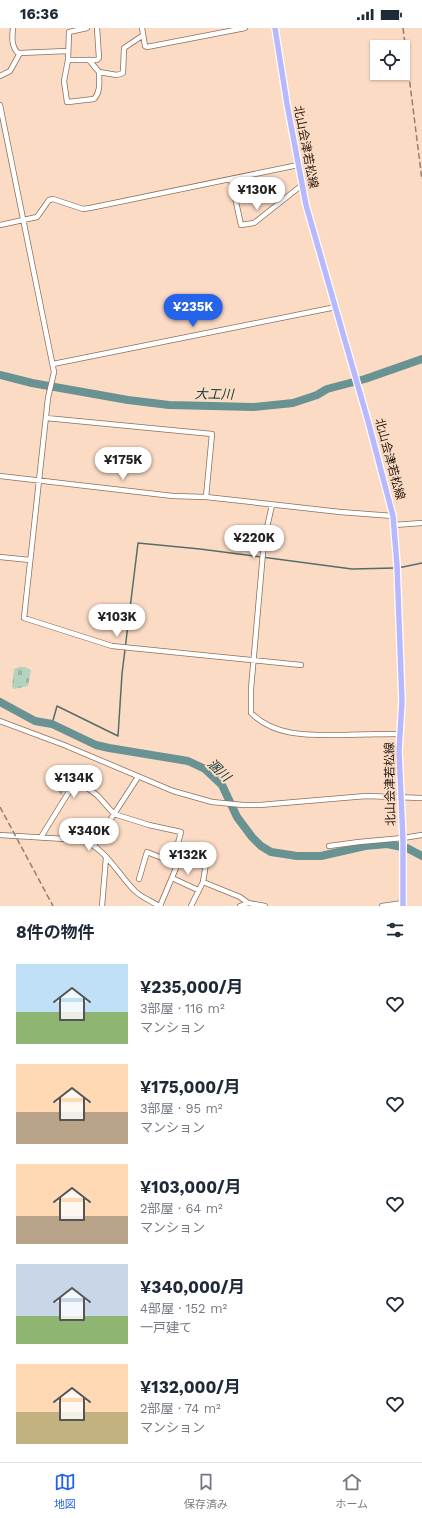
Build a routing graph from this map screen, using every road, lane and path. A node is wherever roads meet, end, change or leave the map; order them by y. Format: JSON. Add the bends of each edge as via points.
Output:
{"nodes":[{"id":1,"x":13,"y":28,"type":"edge"},
{"id":2,"x":87,"y":28,"type":"edge"},
{"id":3,"x":97,"y":28,"type":"edge"},
{"id":4,"x":142,"y":28,"type":"edge"},
{"id":5,"x":245,"y":28,"type":"edge"},
{"id":6,"x":275,"y":28,"type":"edge"},
{"id":7,"x":142,"y":36,"type":"junction"},
{"id":8,"x":67,"y":51,"type":"junction"},
{"id":9,"x":19,"y":54,"type":"junction"},
{"id":10,"x":68,"y":60,"type":"junction"},
{"id":11,"x":89,"y":60,"type":"junction"},
{"id":12,"x":99,"y":72,"type":"junction"},
{"id":13,"x":0,"y":76,"type":"edge"},
{"id":14,"x":0,"y":105,"type":"edge"},
{"id":15,"x":298,"y":165,"type":"junction"},
{"id":16,"x":230,"y":179,"type":"junction"},
{"id":17,"x":302,"y":185,"type":"junction"},
{"id":18,"x":24,"y":220,"type":"junction"},
{"id":19,"x":0,"y":225,"type":"edge"},
{"id":20,"x":336,"y":307,"type":"junction"},
{"id":21,"x":53,"y":364,"type":"junction"},
{"id":22,"x":46,"y":418,"type":"junction"},
{"id":23,"x":0,"y":476,"type":"edge"},
{"id":24,"x":39,"y":480,"type":"junction"},
{"id":25,"x":206,"y":497,"type":"junction"},
{"id":26,"x":272,"y":505,"type":"junction"},
{"id":27,"x":393,"y":516,"type":"junction"},
{"id":28,"x":422,"y":523,"type":"edge"},
{"id":29,"x":394,"y":525,"type":"junction"},
{"id":30,"x":0,"y":557,"type":"edge"},
{"id":31,"x":30,"y":560,"type":"junction"},
{"id":32,"x":255,"y":660,"type":"junction"},
{"id":33,"x":301,"y":665,"type":"dead end"},
{"id":34,"x":0,"y":721,"type":"edge"},
{"id":35,"x":400,"y":734,"type":"junction"},
{"id":36,"x":138,"y":777,"type":"junction"},
{"id":37,"x":400,"y":796,"type":"junction"},
{"id":38,"x":422,"y":798,"type":"edge"},
{"id":39,"x":114,"y":814,"type":"junction"},
{"id":40,"x":422,"y":835,"type":"edge"},
{"id":41,"x":0,"y":836,"type":"edge"},
{"id":42,"x":41,"y":837,"type":"junction"},
{"id":43,"x":403,"y":840,"type":"junction"},
{"id":44,"x":94,"y":846,"type":"junction"},
{"id":45,"x":329,"y":846,"type":"dead end"},
{"id":46,"x":177,"y":847,"type":"junction"},
{"id":47,"x":106,"y":858,"type":"junction"},
{"id":48,"x":167,"y":860,"type":"junction"},
{"id":49,"x":139,"y":878,"type":"dead end"},
{"id":50,"x":172,"y":878,"type":"junction"},
{"id":51,"x":202,"y":882,"type":"junction"},
{"id":52,"x":198,"y":890,"type":"junction"},
{"id":53,"x":248,"y":904,"type":"junction"},
{"id":54,"x":403,"y":905,"type":"edge"},
{"id":55,"x":102,"y":906,"type":"edge"},
{"id":56,"x":159,"y":906,"type":"edge"},
{"id":57,"x":191,"y":906,"type":"edge"},
{"id":58,"x":240,"y":906,"type":"edge"},
{"id":59,"x":264,"y":906,"type":"edge"},
{"id":60,"x":382,"y":906,"type":"edge"}],
"edges":[{"from":1,"to":9,"type":"street","via":[[12,40]]},
{"from":2,"to":8,"type":"street","via":[[69,32]]},
{"from":3,"to":11,"type":"street","via":[[99,58]]},
{"from":4,"to":7,"type":"street"},
{"from":5,"to":7,"type":"street","via":[[152,47],[145,46]]},
{"from":6,"to":15,"type":"main road","name":"北山会津若松線"},
{"from":7,"to":12,"type":"street","via":[[124,48],[123,73],[117,75]]},
{"from":8,"to":9,"type":"street"},
{"from":8,"to":10,"type":"street"},
{"from":9,"to":13,"type":"street","via":[[10,71]]},
{"from":10,"to":11,"type":"street"},
{"from":10,"to":12,"type":"street","via":[[64,81],[66,102],[94,99],[99,87]]},
{"from":11,"to":12,"type":"street"},
{"from":14,"to":18,"type":"street"},
{"from":15,"to":16,"type":"street"},
{"from":15,"to":17,"type":"main road","name":"北山会津若松線"},
{"from":16,"to":17,"type":"street","via":[[242,225],[254,223]]},
{"from":16,"to":18,"type":"street","via":[[84,209],[49,200],[37,217]]},
{"from":17,"to":20,"type":"main road","name":"北山会津若松線"},
{"from":18,"to":19,"type":"street"},
{"from":18,"to":21,"type":"street"},
{"from":20,"to":21,"type":"street"},
{"from":20,"to":27,"type":"main road","name":"北山会津若松線"},
{"from":21,"to":22,"type":"street","via":[[54,372]]},
{"from":22,"to":24,"type":"street"},
{"from":22,"to":25,"type":"street","via":[[212,434]]},
{"from":23,"to":24,"type":"street"},
{"from":24,"to":25,"type":"street","via":[[173,496]]},
{"from":24,"to":31,"type":"street"},
{"from":25,"to":26,"type":"street"},
{"from":26,"to":27,"type":"street"},
{"from":26,"to":32,"type":"street","via":[[264,541]]},
{"from":27,"to":29,"type":"main road","name":"北山会津若松線"},
{"from":28,"to":29,"type":"street"},
{"from":29,"to":35,"type":"main road","name":"北山会津若松線","via":[[402,701]]},
{"from":30,"to":31,"type":"street"},
{"from":31,"to":32,"type":"street","via":[[24,618],[112,646]]},
{"from":32,"to":33,"type":"street"},
{"from":32,"to":35,"type":"street","via":[[251,713],[268,725],[282,731],[304,735]]},
{"from":34,"to":36,"type":"street"},
{"from":35,"to":37,"type":"main road","name":"北山会津若松線"},
{"from":36,"to":37,"type":"street","via":[[173,791],[225,804]]},
{"from":36,"to":39,"type":"street"},
{"from":37,"to":38,"type":"street"},
{"from":37,"to":43,"type":"main road","name":"北山会津若松線"},
{"from":39,"to":42,"type":"street","via":[[98,796],[81,783],[75,782]]},
{"from":39,"to":44,"type":"street"},
{"from":39,"to":46,"type":"street","via":[[181,832]]},
{"from":40,"to":43,"type":"street"},
{"from":41,"to":42,"type":"street"},
{"from":42,"to":44,"type":"street","via":[[80,840]]},
{"from":43,"to":45,"type":"street"},
{"from":43,"to":54,"type":"main road","name":"北山会津若松線"},
{"from":44,"to":47,"type":"street"},
{"from":46,"to":48,"type":"street"},
{"from":46,"to":51,"type":"street","via":[[208,851]]},
{"from":47,"to":55,"type":"street"},
{"from":47,"to":56,"type":"street","via":[[134,890]]},
{"from":48,"to":49,"type":"street","via":[[148,852]]},
{"from":48,"to":50,"type":"street","via":[[176,868]]},
{"from":50,"to":52,"type":"street"},
{"from":50,"to":56,"type":"street"},
{"from":51,"to":52,"type":"street"},
{"from":51,"to":53,"type":"street","via":[[240,897]]},
{"from":52,"to":57,"type":"street"},
{"from":53,"to":58,"type":"street"},
{"from":53,"to":59,"type":"street"},
{"from":54,"to":60,"type":"street"}]}
